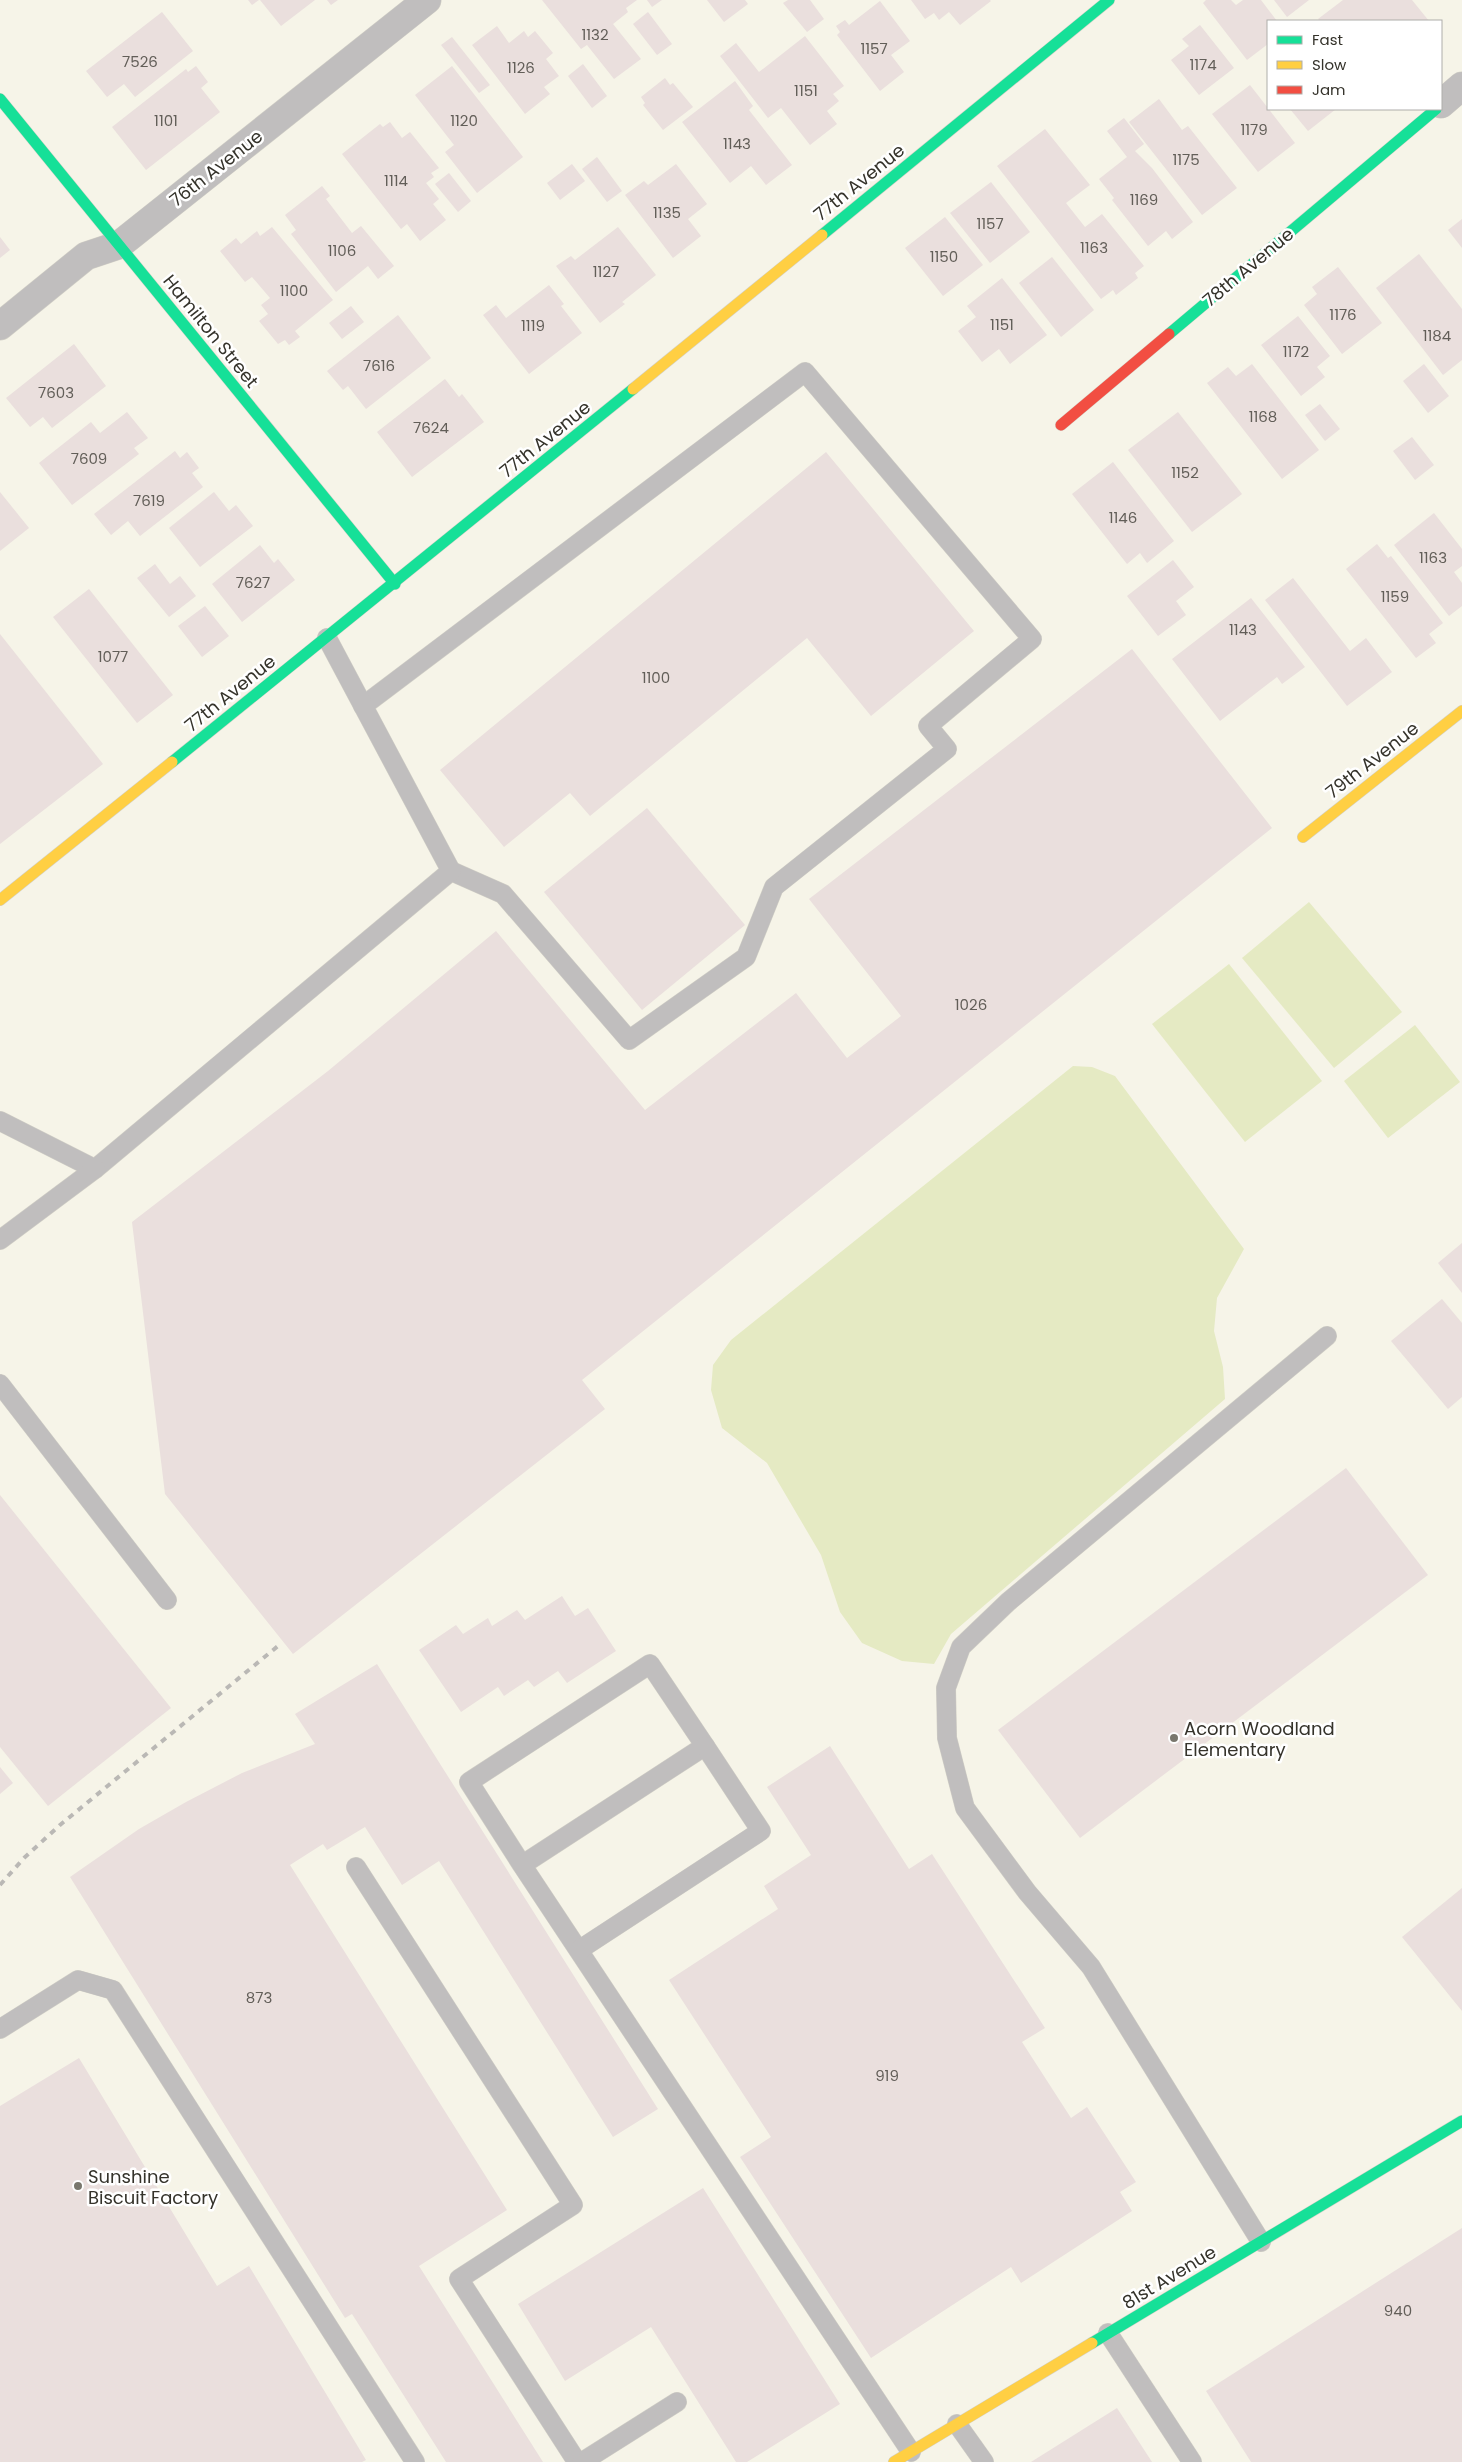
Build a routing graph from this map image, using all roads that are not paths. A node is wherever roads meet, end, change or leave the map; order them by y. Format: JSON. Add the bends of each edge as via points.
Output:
{"nodes":[{"id":1,"x":427,"y":0,"type":"edge"},
{"id":2,"x":1109,"y":0,"type":"edge"},
{"id":3,"x":1462,"y":86,"type":"edge"},
{"id":4,"x":0,"y":99,"type":"edge"},
{"id":5,"x":1442,"y":103,"type":"edge"},
{"id":6,"x":1435,"y":110,"type":"edge"},
{"id":7,"x":119,"y":245,"type":"junction"},
{"id":8,"x":0,"y":326,"type":"edge"},
{"id":9,"x":1061,"y":425,"type":"dead end"},
{"id":10,"x":395,"y":584,"type":"junction"},
{"id":11,"x":327,"y":638,"type":"junction"},
{"id":12,"x":363,"y":706,"type":"junction"},
{"id":13,"x":1459,"y":719,"type":"edge"},
{"id":14,"x":1303,"y":837,"type":"dead end"},
{"id":15,"x":450,"y":871,"type":"junction"},
{"id":16,"x":0,"y":900,"type":"edge"},
{"id":17,"x":0,"y":1121,"type":"edge"},
{"id":18,"x":94,"y":1169,"type":"junction"},
{"id":19,"x":0,"y":1240,"type":"edge"},
{"id":20,"x":1327,"y":1336,"type":"dead end"},
{"id":21,"x":0,"y":1384,"type":"edge"},
{"id":22,"x":167,"y":1600,"type":"dead end"},
{"id":23,"x":704,"y":1746,"type":"junction"},
{"id":24,"x":522,"y":1865,"type":"junction"},
{"id":25,"x":356,"y":1867,"type":"dead end"},
{"id":26,"x":579,"y":1950,"type":"junction"},
{"id":27,"x":0,"y":2029,"type":"edge"},
{"id":28,"x":1462,"y":2121,"type":"edge"},
{"id":29,"x":1261,"y":2242,"type":"junction"},
{"id":30,"x":1108,"y":2333,"type":"junction"},
{"id":31,"x":677,"y":2402,"type":"dead end"},
{"id":32,"x":957,"y":2424,"type":"junction"},
{"id":33,"x":911,"y":2452,"type":"junction"},
{"id":34,"x":415,"y":2462,"type":"edge"},
{"id":35,"x":577,"y":2462,"type":"edge"},
{"id":36,"x":582,"y":2462,"type":"edge"},
{"id":37,"x":894,"y":2462,"type":"edge"},
{"id":38,"x":984,"y":2462,"type":"edge"},
{"id":39,"x":1192,"y":2462,"type":"edge"}],
"edges":[{"from":1,"to":7,"type":"street","name":"76th Avenue"},
{"from":2,"to":10,"type":"street","name":"77th Avenue"},
{"from":3,"to":5,"type":"street"},
{"from":4,"to":7,"type":"street","name":"Hamilton Street"},
{"from":6,"to":9,"type":"street","name":"78th Avenue"},
{"from":7,"to":8,"type":"street","name":"76th Avenue","via":[[86,256]]},
{"from":7,"to":10,"type":"street","name":"Hamilton Street"},
{"from":10,"to":11,"type":"street","name":"77th Avenue"},
{"from":11,"to":12,"type":"lane"},
{"from":11,"to":16,"type":"street","name":"77th Avenue"},
{"from":12,"to":15,"type":"lane"},
{"from":12,"to":15,"type":"lane","via":[[806,372],[1032,639],[928,726],[947,749],[774,887],[746,957],[629,1040],[503,894]]},
{"from":13,"to":14,"type":"street","name":"79th Avenue"},
{"from":15,"to":18,"type":"lane"},
{"from":17,"to":18,"type":"lane"},
{"from":18,"to":19,"type":"lane"},
{"from":20,"to":29,"type":"lane","via":[[1008,1602],[961,1647],[946,1688],[947,1738],[966,1808],[1027,1892],[1091,1967]]},
{"from":21,"to":22,"type":"lane"},
{"from":23,"to":24,"type":"lane"},
{"from":23,"to":24,"type":"lane","via":[[650,1664],[469,1782]]},
{"from":23,"to":26,"type":"lane","via":[[761,1832]]},
{"from":24,"to":26,"type":"lane"},
{"from":25,"to":35,"type":"lane","via":[[573,2205],[459,2278]]},
{"from":26,"to":33,"type":"lane"},
{"from":27,"to":34,"type":"lane","via":[[78,1980],[113,1990]]},
{"from":28,"to":29,"type":"street","name":"81st Avenue"},
{"from":29,"to":30,"type":"street","name":"81st Avenue"},
{"from":30,"to":32,"type":"street","name":"81st Avenue"},
{"from":30,"to":39,"type":"lane"},
{"from":31,"to":36,"type":"lane"},
{"from":32,"to":33,"type":"street","name":"81st Avenue"},
{"from":32,"to":38,"type":"lane"},
{"from":33,"to":37,"type":"street","name":"81st Avenue"}]}
